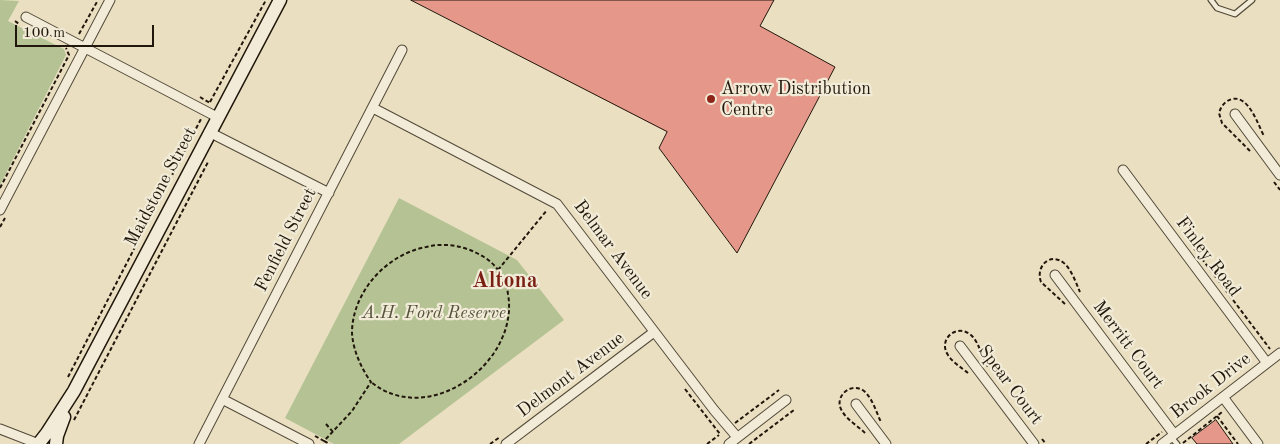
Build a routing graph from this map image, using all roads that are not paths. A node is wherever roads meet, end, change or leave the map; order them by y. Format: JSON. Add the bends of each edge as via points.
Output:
{"nodes":[{"id":1,"x":110,"y":0,"type":"edge"},
{"id":2,"x":280,"y":0,"type":"edge"},
{"id":3,"x":1211,"y":0,"type":"edge"},
{"id":4,"x":1241,"y":0,"type":"edge"},
{"id":5,"x":1252,"y":0,"type":"edge"},
{"id":6,"x":1245,"y":6,"type":"junction"},
{"id":7,"x":25,"y":22,"type":"road end"},
{"id":8,"x":84,"y":48,"type":"junction"},
{"id":9,"x":402,"y":50,"type":"dead end"},
{"id":10,"x":373,"y":108,"type":"junction"},
{"id":11,"x":1235,"y":114,"type":"dead end"},
{"id":12,"x":217,"y":117,"type":"junction"},
{"id":13,"x":209,"y":132,"type":"junction"},
{"id":14,"x":1123,"y":170,"type":"dead end"},
{"id":15,"x":1280,"y":175,"type":"edge"},
{"id":16,"x":329,"y":193,"type":"junction"},
{"id":17,"x":2,"y":214,"type":"edge"},
{"id":18,"x":1055,"y":275,"type":"dead end"},
{"id":19,"x":654,"y":332,"type":"junction"},
{"id":20,"x":960,"y":346,"type":"dead end"},
{"id":21,"x":1280,"y":353,"type":"edge"},
{"id":22,"x":1267,"y":363,"type":"junction"},
{"id":23,"x":74,"y":392,"type":"junction"},
{"id":24,"x":1223,"y":397,"type":"junction"},
{"id":25,"x":222,"y":399,"type":"junction"},
{"id":26,"x":786,"y":400,"type":"dead end"},
{"id":27,"x":856,"y":404,"type":"dead end"},
{"id":28,"x":4,"y":431,"type":"edge"},
{"id":29,"x":1174,"y":438,"type":"edge"},
{"id":30,"x":735,"y":441,"type":"edge"},
{"id":31,"x":40,"y":443,"type":"edge"},
{"id":32,"x":18,"y":444,"type":"edge"},
{"id":33,"x":56,"y":444,"type":"edge"},
{"id":34,"x":199,"y":444,"type":"edge"},
{"id":35,"x":309,"y":444,"type":"edge"},
{"id":36,"x":506,"y":444,"type":"edge"},
{"id":37,"x":886,"y":444,"type":"edge"},
{"id":38,"x":1034,"y":444,"type":"edge"},
{"id":39,"x":1162,"y":444,"type":"edge"},
{"id":40,"x":1258,"y":444,"type":"edge"}],
"edges":[{"from":1,"to":8,"type":"street"},
{"from":2,"to":12,"type":"main road","name":"Maidstone Street"},
{"from":3,"to":6,"type":"lane","via":[[1217,8],[1235,14]]},
{"from":4,"to":6,"type":"lane"},
{"from":5,"to":6,"type":"lane"},
{"from":7,"to":8,"type":"street"},
{"from":8,"to":12,"type":"street"},
{"from":8,"to":17,"type":"street"},
{"from":9,"to":10,"type":"street","name":"Fenfield Street"},
{"from":10,"to":16,"type":"street","name":"Fenfield Street"},
{"from":10,"to":19,"type":"street","name":"Belmar Avenue","via":[[558,204]]},
{"from":11,"to":15,"type":"street"},
{"from":12,"to":13,"type":"main road","name":"Maidstone Street"},
{"from":13,"to":16,"type":"street"},
{"from":13,"to":23,"type":"main road","name":"Maidstone Street"},
{"from":14,"to":22,"type":"street","name":"Finley Road"},
{"from":16,"to":25,"type":"street","name":"Fenfield Street"},
{"from":18,"to":29,"type":"street","name":"Merritt Court"},
{"from":19,"to":30,"type":"street","name":"Belmar Avenue"},
{"from":19,"to":36,"type":"street","name":"Delmont Avenue"},
{"from":20,"to":38,"type":"street","name":"Spear Court"},
{"from":21,"to":22,"type":"street","name":"Brook Drive"},
{"from":22,"to":24,"type":"street","name":"Brook Drive"},
{"from":23,"to":31,"type":"main road","name":"Maidstone Street"},
{"from":23,"to":33,"type":"main road","name":"Maidstone Street"},
{"from":24,"to":29,"type":"street","name":"Brook Drive"},
{"from":24,"to":40,"type":"street"},
{"from":25,"to":34,"type":"street","name":"Fenfield Street"},
{"from":25,"to":35,"type":"street"},
{"from":26,"to":30,"type":"street"},
{"from":27,"to":37,"type":"street"},
{"from":28,"to":31,"type":"street"},
{"from":28,"to":32,"type":"street"},
{"from":29,"to":39,"type":"street","name":"Brook Drive"}]}
